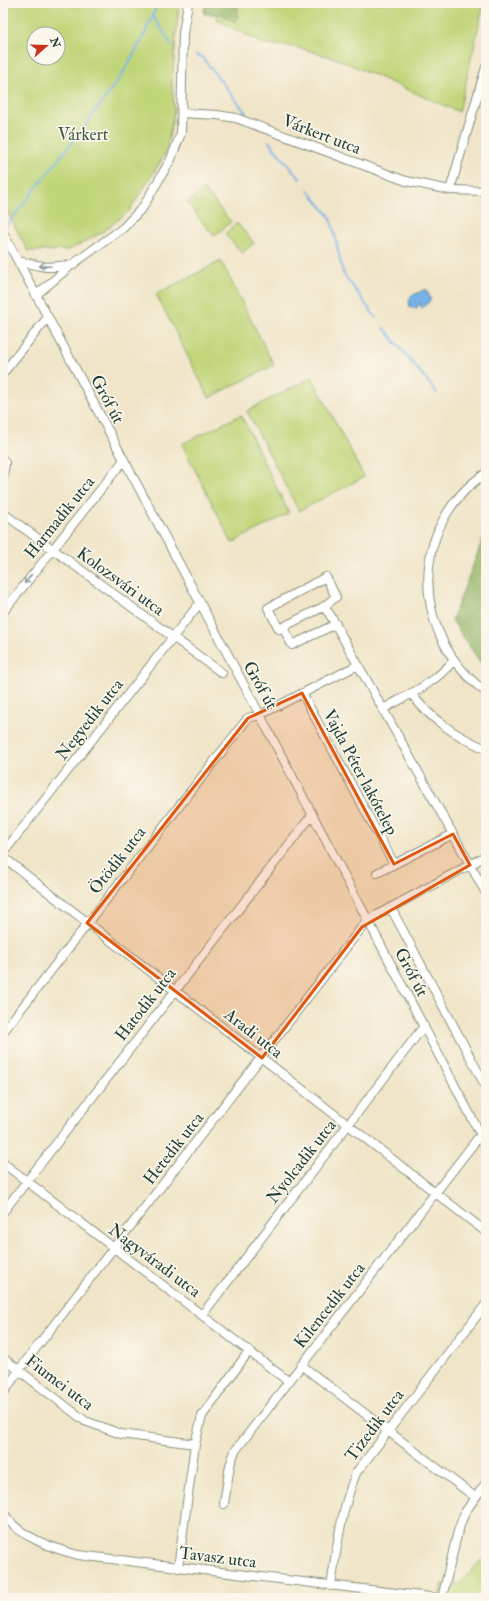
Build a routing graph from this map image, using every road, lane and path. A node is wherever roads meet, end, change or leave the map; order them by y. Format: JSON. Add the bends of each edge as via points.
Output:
{"nodes":[{"id":1,"x":188,"y":3,"type":"edge"},
{"id":2,"x":486,"y":67,"type":"edge"},
{"id":3,"x":182,"y":113,"type":"junction"},
{"id":4,"x":450,"y":190,"type":"junction"},
{"id":5,"x":486,"y":191,"type":"edge"},
{"id":6,"x":3,"y":233,"type":"edge"},
{"id":7,"x":18,"y":261,"type":"junction"},
{"id":8,"x":73,"y":264,"type":"junction"},
{"id":9,"x":36,"y":295,"type":"junction"},
{"id":10,"x":48,"y":317,"type":"junction"},
{"id":11,"x":3,"y":373,"type":"edge"},
{"id":12,"x":3,"y":460,"type":"edge"},
{"id":13,"x":124,"y":460,"type":"junction"},
{"id":14,"x":486,"y":473,"type":"edge"},
{"id":15,"x":3,"y":477,"type":"edge"},
{"id":16,"x":3,"y":513,"type":"edge"},
{"id":17,"x":52,"y":548,"type":"junction"},
{"id":18,"x":200,"y":604,"type":"junction"},
{"id":19,"x":323,"y":607,"type":"junction"},
{"id":20,"x":3,"y":612,"type":"edge"},
{"id":21,"x":336,"y":624,"type":"junction"},
{"id":22,"x":283,"y":626,"type":"junction"},
{"id":23,"x":172,"y":637,"type":"junction"},
{"id":24,"x":454,"y":660,"type":"junction"},
{"id":25,"x":358,"y":665,"type":"junction"},
{"id":26,"x":222,"y":673,"type":"dead end"},
{"id":27,"x":482,"y":686,"type":"edge"},
{"id":28,"x":486,"y":692,"type":"edge"},
{"id":29,"x":302,"y":693,"type":"junction"},
{"id":30,"x":411,"y":694,"type":"junction"},
{"id":31,"x":383,"y":709,"type":"junction"},
{"id":32,"x":260,"y":715,"type":"junction"},
{"id":33,"x":486,"y":749,"type":"edge"},
{"id":34,"x":312,"y":815,"type":"junction"},
{"id":35,"x":453,"y":834,"type":"junction"},
{"id":36,"x":3,"y":853,"type":"edge"},
{"id":37,"x":486,"y":856,"type":"edge"},
{"id":38,"x":3,"y":857,"type":"edge"},
{"id":39,"x":394,"y":864,"type":"junction"},
{"id":40,"x":470,"y":865,"type":"junction"},
{"id":41,"x":377,"y":873,"type":"dead end"},
{"id":42,"x":486,"y":893,"type":"edge"},
{"id":43,"x":391,"y":908,"type":"junction"},
{"id":44,"x":368,"y":920,"type":"junction"},
{"id":45,"x":87,"y":923,"type":"junction"},
{"id":46,"x":174,"y":990,"type":"junction"},
{"id":47,"x":424,"y":1026,"type":"junction"},
{"id":48,"x":3,"y":1032,"type":"edge"},
{"id":49,"x":262,"y":1058,"type":"junction"},
{"id":50,"x":486,"y":1087,"type":"edge"},
{"id":51,"x":348,"y":1125,"type":"junction"},
{"id":52,"x":481,"y":1134,"type":"junction"},
{"id":53,"x":486,"y":1145,"type":"edge"},
{"id":54,"x":3,"y":1163,"type":"edge"},
{"id":55,"x":27,"y":1182,"type":"junction"},
{"id":56,"x":435,"y":1192,"type":"junction"},
{"id":57,"x":3,"y":1212,"type":"edge"},
{"id":58,"x":486,"y":1232,"type":"edge"},
{"id":59,"x":114,"y":1248,"type":"junction"},
{"id":60,"x":486,"y":1304,"type":"edge"},
{"id":61,"x":202,"y":1315,"type":"junction"},
{"id":62,"x":249,"y":1351,"type":"junction"},
{"id":63,"x":3,"y":1358,"type":"edge"},
{"id":64,"x":301,"y":1365,"type":"junction"},
{"id":65,"x":19,"y":1370,"type":"junction"},
{"id":66,"x":288,"y":1381,"type":"junction"},
{"id":67,"x":3,"y":1394,"type":"edge"},
{"id":68,"x":388,"y":1431,"type":"junction"},
{"id":69,"x":195,"y":1444,"type":"junction"},
{"id":70,"x":486,"y":1483,"type":"edge"},
{"id":71,"x":475,"y":1497,"type":"junction"},
{"id":72,"x":224,"y":1504,"type":"dead end"},
{"id":73,"x":4,"y":1515,"type":"edge"},
{"id":74,"x":178,"y":1568,"type":"junction"},
{"id":75,"x":331,"y":1586,"type":"junction"},
{"id":76,"x":438,"y":1598,"type":"edge"},
{"id":77,"x":442,"y":1598,"type":"edge"}],
"edges":[{"from":1,"to":3,"type":"street","via":[[183,33]]},
{"from":2,"to":4,"type":"street"},
{"from":3,"to":4,"type":"street","name":"Várkert utca","via":[[236,118],[386,174],[422,186]]},
{"from":3,"to":8,"type":"street","via":[[180,133],[171,159],[143,207],[123,228]]},
{"from":4,"to":5,"type":"street","name":"Várkert utca"},
{"from":6,"to":7,"type":"street","name":"Gróf út"},
{"from":8,"to":7,"type":"street","one_way":true,"via":[[46,267]]},
{"from":7,"to":9,"type":"street","name":"Gróf út"},
{"from":8,"to":9,"type":"street"},
{"from":9,"to":10,"type":"street","name":"Gróf út"},
{"from":10,"to":11,"type":"street"},
{"from":10,"to":13,"type":"street","name":"Gróf út"},
{"from":12,"to":15,"type":"street"},
{"from":13,"to":17,"type":"street","name":"Harmadik utca"},
{"from":13,"to":18,"type":"street","name":"Gróf út"},
{"from":14,"to":24,"type":"street","via":[[450,506],[441,523],[429,564],[429,603],[435,625]]},
{"from":16,"to":17,"type":"street","name":"Kolozsvári utca"},
{"from":17,"to":20,"type":"street","name":"Harmadik utca","one_way":true},
{"from":17,"to":23,"type":"street","name":"Kolozsvári utca"},
{"from":18,"to":23,"type":"street","name":"Negyedik utca"},
{"from":18,"to":32,"type":"street","name":"Gróf út"},
{"from":19,"to":21,"type":"street"},
{"from":19,"to":22,"type":"street"},
{"from":19,"to":22,"type":"street","via":[[336,597],[326,577],[268,608],[278,629]]},
{"from":21,"to":22,"type":"street","via":[[292,645]]},
{"from":21,"to":25,"type":"street"},
{"from":23,"to":26,"type":"street","name":"Kolozsvári utca"},
{"from":23,"to":36,"type":"street","name":"Negyedik utca"},
{"from":24,"to":27,"type":"street"},
{"from":24,"to":30,"type":"street","via":[[432,682]]},
{"from":25,"to":29,"type":"street"},
{"from":25,"to":31,"type":"street"},
{"from":27,"to":28,"type":"street"},
{"from":29,"to":32,"type":"street"},
{"from":29,"to":39,"type":"street","name":"Vajda Péter lakótelep"},
{"from":30,"to":31,"type":"street"},
{"from":30,"to":33,"type":"street","via":[[428,714],[447,728]]},
{"from":31,"to":35,"type":"street"},
{"from":32,"to":34,"type":"street","name":"Gróf út"},
{"from":32,"to":45,"type":"street","name":"Ötödik utca","via":[[248,718]]},
{"from":34,"to":44,"type":"street","name":"Gróf út"},
{"from":34,"to":46,"type":"street","name":"Hatodik utca"},
{"from":35,"to":39,"type":"street"},
{"from":35,"to":40,"type":"street"},
{"from":37,"to":40,"type":"street"},
{"from":38,"to":45,"type":"street","name":"Aradi utca"},
{"from":39,"to":41,"type":"street"},
{"from":40,"to":42,"type":"street"},
{"from":40,"to":43,"type":"street"},
{"from":43,"to":44,"type":"street"},
{"from":43,"to":50,"type":"street"},
{"from":44,"to":47,"type":"street","name":"Gróf út"},
{"from":44,"to":49,"type":"street","name":"Hetedik utca"},
{"from":45,"to":46,"type":"street","name":"Aradi utca"},
{"from":45,"to":48,"type":"street","name":"Ötödik utca"},
{"from":46,"to":49,"type":"street","name":"Aradi utca"},
{"from":46,"to":55,"type":"street","name":"Hatodik utca"},
{"from":47,"to":51,"type":"street","name":"Nyolcadik utca"},
{"from":47,"to":52,"type":"street","name":"Gróf út"},
{"from":49,"to":51,"type":"street","name":"Aradi utca"},
{"from":49,"to":59,"type":"street","name":"Hetedik utca"},
{"from":51,"to":56,"type":"street","name":"Aradi utca"},
{"from":51,"to":61,"type":"street","name":"Nyolcadik utca"},
{"from":52,"to":53,"type":"street","name":"Gróf út"},
{"from":52,"to":56,"type":"street","name":"Kilencedik utca"},
{"from":54,"to":55,"type":"street","name":"Nagyváradi utca"},
{"from":55,"to":57,"type":"street","name":"Hatodik utca"},
{"from":55,"to":59,"type":"street","name":"Nagyváradi utca"},
{"from":56,"to":58,"type":"street","name":"Aradi utca"},
{"from":56,"to":64,"type":"street","name":"Kilencedik utca"},
{"from":59,"to":61,"type":"street","name":"Nagyváradi utca"},
{"from":59,"to":65,"type":"street","name":"Hetedik utca"},
{"from":60,"to":68,"type":"street","name":"Tizedik utca"},
{"from":61,"to":62,"type":"street","name":"Nagyváradi utca"},
{"from":62,"to":66,"type":"street","name":"Nagyváradi utca"},
{"from":62,"to":69,"type":"street","via":[[202,1416]]},
{"from":63,"to":65,"type":"street","name":"Fiumei utca"},
{"from":64,"to":66,"type":"street","name":"Kilencedik utca"},
{"from":64,"to":68,"type":"street"},
{"from":65,"to":67,"type":"street","name":"Hetedik utca"},
{"from":65,"to":69,"type":"street","name":"Fiumei utca","via":[[85,1421],[121,1434]]},
{"from":66,"to":72,"type":"street","name":"Kilencedik utca","via":[[235,1451],[230,1465]]},
{"from":68,"to":71,"type":"street"},
{"from":68,"to":75,"type":"street","name":"Tizedik utca","via":[[356,1473],[347,1495],[340,1520]]},
{"from":69,"to":74,"type":"street"},
{"from":70,"to":71,"type":"street"},
{"from":71,"to":77,"type":"street","via":[[465,1512],[458,1531]]},
{"from":73,"to":74,"type":"street","name":"Tavasz utca","via":[[24,1533],[58,1550]]},
{"from":74,"to":75,"type":"street","name":"Tavasz utca"},
{"from":75,"to":76,"type":"street","name":"Tavasz utca"}]}
